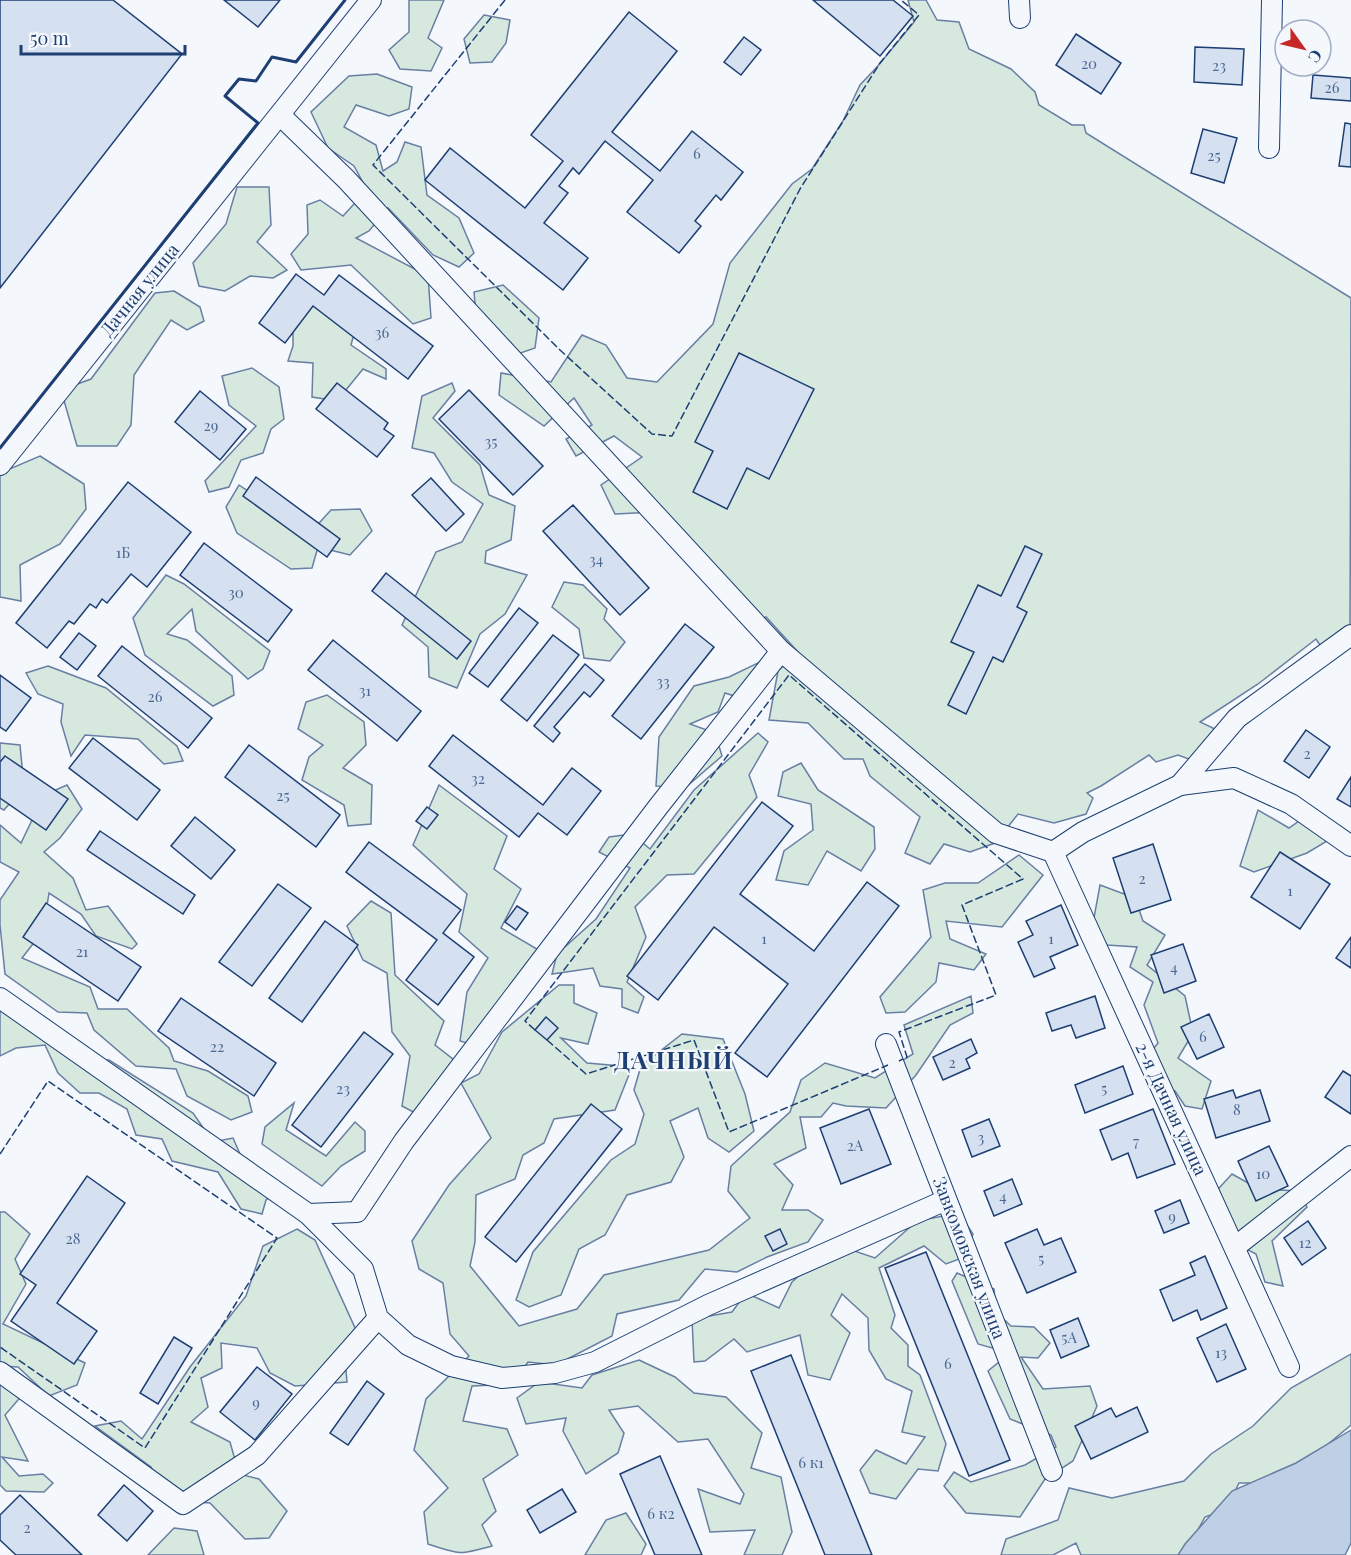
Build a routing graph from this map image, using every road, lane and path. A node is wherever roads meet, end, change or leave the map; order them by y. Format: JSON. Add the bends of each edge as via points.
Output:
{"nodes":[{"id":1,"x":370,"y":0,"type":"edge"},
{"id":2,"x":1272,"y":0,"type":"edge"},
{"id":3,"x":280,"y":115,"type":"junction"},
{"id":4,"x":1269,"y":148,"type":"dead end"},
{"id":5,"x":0,"y":465,"type":"edge"},
{"id":6,"x":1351,"y":635,"type":"edge"},
{"id":7,"x":780,"y":651,"type":"junction"},
{"id":8,"x":1180,"y":785,"type":"junction"},
{"id":9,"x":1351,"y":846,"type":"edge"},
{"id":10,"x":1053,"y":852,"type":"junction"},
{"id":11,"x":0,"y":998,"type":"edge"},
{"id":12,"x":886,"y":1044,"type":"dead end"},
{"id":13,"x":1351,"y":1156,"type":"edge"},
{"id":14,"x":946,"y":1200,"type":"junction"},
{"id":15,"x":308,"y":1214,"type":"junction"},
{"id":16,"x":1235,"y":1247,"type":"junction"},
{"id":17,"x":378,"y":1318,"type":"junction"},
{"id":18,"x":1290,"y":1367,"type":"dead end"},
{"id":19,"x":0,"y":1372,"type":"edge"},
{"id":20,"x":1052,"y":1471,"type":"dead end"}],
"edges":[{"from":1,"to":3,"type":"street","name":"Дачная улица"},
{"from":2,"to":4,"type":"street"},
{"from":3,"to":5,"type":"street","name":"Дачная улица"},
{"from":3,"to":7,"type":"street","via":[[370,204]]},
{"from":6,"to":8,"type":"street","via":[[1238,718]]},
{"from":7,"to":10,"type":"street","via":[[996,833]]},
{"from":7,"to":15,"type":"street","via":[[404,1141],[357,1212]]},
{"from":8,"to":9,"type":"street","via":[[1234,778],[1291,804]]},
{"from":8,"to":10,"type":"street","via":[[1083,832]]},
{"from":10,"to":16,"type":"street","name":"2-я Дачная улица"},
{"from":11,"to":15,"type":"street"},
{"from":12,"to":14,"type":"street","name":"Завкомовская улица"},
{"from":13,"to":16,"type":"street"},
{"from":14,"to":17,"type":"street","via":[[708,1305],[595,1362],[555,1372],[502,1378],[451,1366],[408,1346]]},
{"from":14,"to":20,"type":"street","name":"Завкомовская улица"},
{"from":15,"to":17,"type":"street","via":[[363,1269]]},
{"from":16,"to":18,"type":"street","name":"2-я Дачная улица"},
{"from":17,"to":19,"type":"street","via":[[257,1455],[183,1504]]}]}
